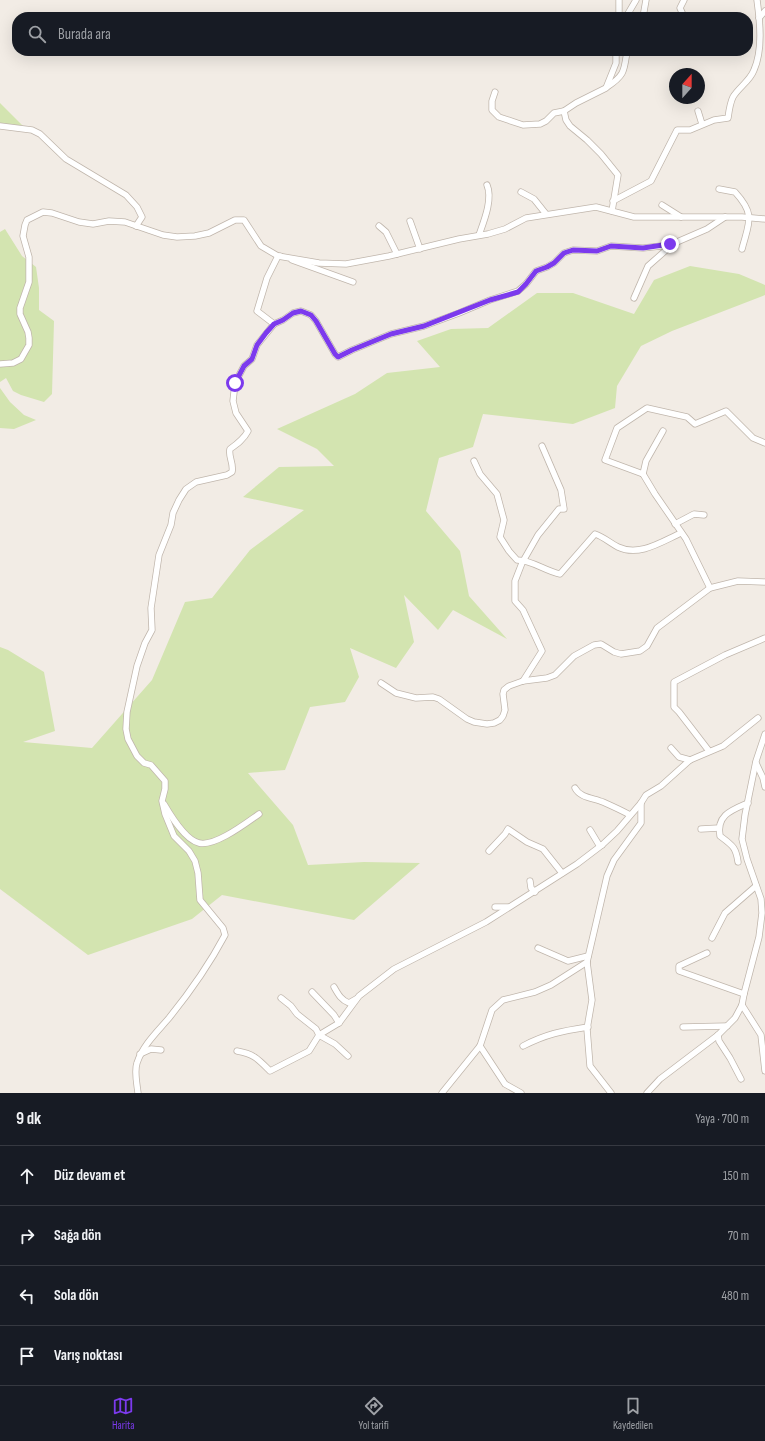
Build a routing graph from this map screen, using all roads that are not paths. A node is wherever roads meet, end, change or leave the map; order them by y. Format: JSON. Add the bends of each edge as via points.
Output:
{"nodes":[{"id":1,"x":619,"y":0,"type":"edge"},
{"id":2,"x":636,"y":0,"type":"edge"},
{"id":3,"x":646,"y":0,"type":"edge"},
{"id":4,"x":684,"y":0,"type":"edge"},
{"id":5,"x":757,"y":0,"type":"edge"},
{"id":6,"x":765,"y":11,"type":"edge"},
{"id":7,"x":619,"y":12,"type":"edge"},
{"id":8,"x":629,"y":12,"type":"edge"},
{"id":9,"x":644,"y":12,"type":"edge"},
{"id":10,"x":682,"y":12,"type":"edge"},
{"id":11,"x":759,"y":18,"type":"junction"},
{"id":12,"x":616,"y":56,"type":"edge"},
{"id":13,"x":626,"y":56,"type":"edge"},
{"id":14,"x":606,"y":88,"type":"junction"},
{"id":15,"x":495,"y":92,"type":"dead end"},
{"id":16,"x":564,"y":111,"type":"junction"},
{"id":17,"x":698,"y":111,"type":"dead end"},
{"id":18,"x":702,"y":124,"type":"junction"},
{"id":19,"x":0,"y":126,"type":"edge"},
{"id":20,"x":487,"y":185,"type":"dead end"},
{"id":21,"x":719,"y":189,"type":"dead end"},
{"id":22,"x":521,"y":192,"type":"dead end"},
{"id":23,"x":613,"y":201,"type":"junction"},
{"id":24,"x":662,"y":205,"type":"dead end"},
{"id":25,"x":612,"y":211,"type":"junction"},
{"id":26,"x":546,"y":214,"type":"junction"},
{"id":27,"x":681,"y":217,"type":"junction"},
{"id":28,"x":724,"y":217,"type":"junction"},
{"id":29,"x":750,"y":218,"type":"junction"},
{"id":30,"x":765,"y":219,"type":"edge"},
{"id":31,"x":410,"y":221,"type":"dead end"},
{"id":32,"x":136,"y":226,"type":"junction"},
{"id":33,"x":379,"y":226,"type":"dead end"},
{"id":34,"x":479,"y":235,"type":"junction"},
{"id":35,"x":677,"y":241,"type":"junction"},
{"id":36,"x":420,"y":249,"type":"junction"},
{"id":37,"x":742,"y":249,"type":"dead end"},
{"id":38,"x":397,"y":254,"type":"junction"},
{"id":39,"x":278,"y":256,"type":"junction"},
{"id":40,"x":353,"y":282,"type":"dead end"},
{"id":41,"x":634,"y":298,"type":"dead end"},
{"id":42,"x":274,"y":324,"type":"junction"},
{"id":43,"x":0,"y":364,"type":"edge"},
{"id":44,"x":663,"y":431,"type":"dead end"},
{"id":45,"x":765,"y":443,"type":"edge"},
{"id":46,"x":542,"y":446,"type":"dead end"},
{"id":47,"x":474,"y":461,"type":"dead end"},
{"id":48,"x":643,"y":474,"type":"junction"},
{"id":49,"x":704,"y":515,"type":"dead end"},
{"id":50,"x":675,"y":524,"type":"junction"},
{"id":51,"x":680,"y":533,"type":"junction"},
{"id":52,"x":525,"y":560,"type":"junction"},
{"id":53,"x":765,"y":582,"type":"edge"},
{"id":54,"x":710,"y":588,"type":"junction"},
{"id":55,"x":765,"y":638,"type":"edge"},
{"id":56,"x":523,"y":681,"type":"junction"},
{"id":57,"x":381,"y":683,"type":"dead end"},
{"id":58,"x":758,"y":718,"type":"dead end"},
{"id":59,"x":765,"y":734,"type":"edge"},
{"id":60,"x":671,"y":748,"type":"dead end"},
{"id":61,"x":709,"y":751,"type":"junction"},
{"id":62,"x":690,"y":760,"type":"junction"},
{"id":63,"x":756,"y":763,"type":"junction"},
{"id":64,"x":765,"y":787,"type":"edge"},
{"id":65,"x":575,"y":788,"type":"dead end"},
{"id":66,"x":162,"y":801,"type":"junction"},
{"id":67,"x":641,"y":803,"type":"junction"},
{"id":68,"x":748,"y":803,"type":"junction"},
{"id":69,"x":259,"y":814,"type":"dead end"},
{"id":70,"x":630,"y":814,"type":"junction"},
{"id":71,"x":719,"y":828,"type":"junction"},
{"id":72,"x":701,"y":829,"type":"dead end"},
{"id":73,"x":590,"y":830,"type":"dead end"},
{"id":74,"x":602,"y":845,"type":"junction"},
{"id":75,"x":489,"y":852,"type":"dead end"},
{"id":76,"x":738,"y":862,"type":"dead end"},
{"id":77,"x":562,"y":873,"type":"junction"},
{"id":78,"x":530,"y":882,"type":"dead end"},
{"id":79,"x":756,"y":886,"type":"junction"},
{"id":80,"x":535,"y":892,"type":"junction"},
{"id":81,"x":763,"y":899,"type":"edge"},
{"id":82,"x":494,"y":907,"type":"dead end"},
{"id":83,"x":510,"y":907,"type":"junction"},
{"id":84,"x":712,"y":938,"type":"dead end"},
{"id":85,"x":538,"y":948,"type":"dead end"},
{"id":86,"x":707,"y":953,"type":"dead end"},
{"id":87,"x":587,"y":959,"type":"junction"},
{"id":88,"x":334,"y":987,"type":"dead end"},
{"id":89,"x":312,"y":992,"type":"dead end"},
{"id":90,"x":744,"y":994,"type":"junction"},
{"id":91,"x":360,"y":996,"type":"junction"},
{"id":92,"x":281,"y":998,"type":"dead end"},
{"id":93,"x":742,"y":1005,"type":"junction"},
{"id":94,"x":339,"y":1023,"type":"junction"},
{"id":95,"x":727,"y":1026,"type":"junction"},
{"id":96,"x":588,"y":1027,"type":"junction"},
{"id":97,"x":683,"y":1027,"type":"dead end"},
{"id":98,"x":319,"y":1035,"type":"junction"},
{"id":99,"x":718,"y":1035,"type":"junction"},
{"id":100,"x":480,"y":1046,"type":"junction"},
{"id":101,"x":523,"y":1046,"type":"dead end"},
{"id":102,"x":161,"y":1050,"type":"dead end"},
{"id":103,"x":237,"y":1051,"type":"dead end"},
{"id":104,"x":140,"y":1054,"type":"junction"},
{"id":105,"x":348,"y":1056,"type":"dead end"},
{"id":106,"x":765,"y":1071,"type":"edge"},
{"id":107,"x":741,"y":1080,"type":"dead end"},
{"id":108,"x":138,"y":1093,"type":"edge"},
{"id":109,"x":442,"y":1093,"type":"edge"},
{"id":110,"x":521,"y":1093,"type":"edge"},
{"id":111,"x":611,"y":1093,"type":"edge"},
{"id":112,"x":647,"y":1093,"type":"edge"}],
"edges":[{"from":1,"to":7,"type":"street"},
{"from":2,"to":8,"type":"street"},
{"from":3,"to":9,"type":"street"},
{"from":4,"to":10,"type":"street","via":[[680,8]]},
{"from":5,"to":11,"type":"street"},
{"from":6,"to":11,"type":"street"},
{"from":11,"to":18,"type":"street","via":[[759,50],[754,70],[733,97],[728,118]]},
{"from":12,"to":14,"type":"street","via":[[616,63]]},
{"from":13,"to":14,"type":"street","via":[[624,71],[619,79]]},
{"from":14,"to":16,"type":"street"},
{"from":15,"to":16,"type":"street","via":[[492,110],[499,117],[523,125],[540,124],[554,113]]},
{"from":16,"to":23,"type":"street","via":[[570,126],[601,154],[618,175]]},
{"from":17,"to":18,"type":"street"},
{"from":18,"to":23,"type":"street","via":[[690,130],[676,130],[651,181]]},
{"from":19,"to":32,"type":"street","via":[[32,130],[40,134],[66,159],[126,195],[142,217]]},
{"from":20,"to":34,"type":"street","via":[[487,209]]},
{"from":21,"to":29,"type":"street","via":[[735,192],[748,210]]},
{"from":22,"to":26,"type":"street","via":[[534,199]]},
{"from":23,"to":25,"type":"street"},
{"from":24,"to":27,"type":"street"},
{"from":25,"to":26,"type":"street","via":[[596,207]]},
{"from":25,"to":27,"type":"street","via":[[634,218]]},
{"from":26,"to":34,"type":"street","via":[[526,218],[505,229]]},
{"from":27,"to":28,"type":"street"},
{"from":28,"to":29,"type":"street"},
{"from":28,"to":35,"type":"street","via":[[707,229]]},
{"from":29,"to":30,"type":"street"},
{"from":29,"to":37,"type":"street"},
{"from":31,"to":36,"type":"street"},
{"from":32,"to":39,"type":"street","via":[[163,235],[195,236],[209,233],[235,220],[244,220],[261,246]]},
{"from":32,"to":43,"type":"street","via":[[125,222],[79,222],[43,212],[27,220],[23,236],[28,257],[28,282],[20,314],[30,338],[29,345],[21,359],[13,363]]},
{"from":33,"to":38,"type":"street","via":[[386,232]]},
{"from":34,"to":36,"type":"street"},
{"from":35,"to":41,"type":"street","via":[[648,266]]},
{"from":35,"to":42,"type":"street","via":[[657,247],[611,246],[597,251],[573,250],[564,253],[554,263],[536,271],[518,292],[490,300],[424,326],[391,334],[338,357],[311,315],[301,311]]},
{"from":36,"to":38,"type":"street"},
{"from":38,"to":39,"type":"street","via":[[346,264],[319,263]]},
{"from":39,"to":40,"type":"street"},
{"from":39,"to":42,"type":"street","via":[[267,278],[257,311]]},
{"from":42,"to":66,"type":"street","via":[[257,345],[252,359],[244,366],[235,383],[233,401],[236,413],[248,431],[230,449],[232,472],[196,482],[186,489],[173,513],[171,525],[158,555],[151,608],[152,630],[137,666],[126,729],[128,740],[137,756],[144,763],[151,765],[165,781]]},
{"from":44,"to":48,"type":"street","via":[[646,461]]},
{"from":45,"to":48,"type":"street","via":[[753,438],[726,411],[694,424],[687,417],[647,408],[617,428],[605,460]]},
{"from":46,"to":52,"type":"street","via":[[561,490],[564,509],[559,509],[538,535]]},
{"from":47,"to":52,"type":"street","via":[[480,474],[497,494],[504,520],[500,537],[517,560]]},
{"from":48,"to":50,"type":"street"},
{"from":49,"to":50,"type":"street","via":[[694,514]]},
{"from":50,"to":51,"type":"street"},
{"from":51,"to":52,"type":"street","via":[[642,550],[632,551],[618,547],[595,534],[560,574]]},
{"from":51,"to":54,"type":"street"},
{"from":52,"to":56,"type":"street","via":[[515,581],[515,601],[523,610],[542,651]]},
{"from":53,"to":54,"type":"street","via":[[738,581]]},
{"from":54,"to":56,"type":"street","via":[[657,628],[647,646],[640,651],[621,654],[601,644],[594,645],[574,656],[555,675]]},
{"from":55,"to":61,"type":"street","via":[[725,655],[674,682],[674,707]]},
{"from":56,"to":57,"type":"street","via":[[504,690],[503,716],[500,720],[487,724],[467,719],[439,699],[416,698],[396,693]]},
{"from":58,"to":61,"type":"street","via":[[723,746]]},
{"from":59,"to":63,"type":"street"},
{"from":60,"to":62,"type":"street","via":[[680,757]]},
{"from":61,"to":62,"type":"street"},
{"from":62,"to":67,"type":"street","via":[[661,786],[646,795]]},
{"from":63,"to":64,"type":"street"},
{"from":63,"to":68,"type":"street"},
{"from":65,"to":70,"type":"street","via":[[583,796],[603,801]]},
{"from":66,"to":69,"type":"street","via":[[187,836],[198,843],[208,843],[221,838]]},
{"from":66,"to":104,"type":"street","via":[[174,836],[195,861],[200,900],[223,928],[225,935],[200,977]]},
{"from":67,"to":70,"type":"street"},
{"from":67,"to":87,"type":"street","via":[[641,823],[614,860],[607,876]]},
{"from":68,"to":71,"type":"street","via":[[724,816]]},
{"from":68,"to":79,"type":"street","via":[[742,839]]},
{"from":70,"to":74,"type":"street"},
{"from":71,"to":72,"type":"street"},
{"from":71,"to":76,"type":"street","via":[[720,836],[731,844],[736,852]]},
{"from":73,"to":74,"type":"street","via":[[599,845]]},
{"from":74,"to":77,"type":"street"},
{"from":75,"to":77,"type":"street","via":[[508,829],[543,849]]},
{"from":77,"to":80,"type":"street"},
{"from":78,"to":80,"type":"street"},
{"from":79,"to":81,"type":"street"},
{"from":79,"to":84,"type":"street","via":[[725,913]]},
{"from":80,"to":83,"type":"street"},
{"from":81,"to":90,"type":"street","via":[[762,922]]},
{"from":82,"to":83,"type":"street"},
{"from":83,"to":91,"type":"street","via":[[394,969]]},
{"from":85,"to":87,"type":"street","via":[[568,961]]},
{"from":86,"to":90,"type":"street","via":[[679,966],[679,971]]},
{"from":87,"to":96,"type":"street","via":[[592,1000]]},
{"from":87,"to":100,"type":"street","via":[[551,985],[503,1000],[492,1010]]},
{"from":88,"to":91,"type":"street","via":[[345,1001],[349,1002]]},
{"from":89,"to":94,"type":"street"},
{"from":90,"to":93,"type":"street"},
{"from":91,"to":94,"type":"street"},
{"from":92,"to":98,"type":"street","via":[[316,1029]]},
{"from":93,"to":95,"type":"street"},
{"from":93,"to":106,"type":"street","via":[[761,1035]]},
{"from":94,"to":98,"type":"street"},
{"from":95,"to":97,"type":"street"},
{"from":95,"to":99,"type":"street"},
{"from":96,"to":101,"type":"street","via":[[563,1030]]},
{"from":96,"to":111,"type":"street","via":[[590,1066]]},
{"from":98,"to":103,"type":"street","via":[[309,1051],[270,1071],[249,1053]]},
{"from":98,"to":105,"type":"street","via":[[335,1044]]},
{"from":99,"to":107,"type":"street","via":[[719,1042]]},
{"from":99,"to":112,"type":"street","via":[[660,1079]]},
{"from":100,"to":109,"type":"street"},
{"from":100,"to":110,"type":"street","via":[[505,1084]]},
{"from":102,"to":104,"type":"street","via":[[152,1049]]},
{"from":104,"to":108,"type":"street","via":[[136,1065]]}]}
